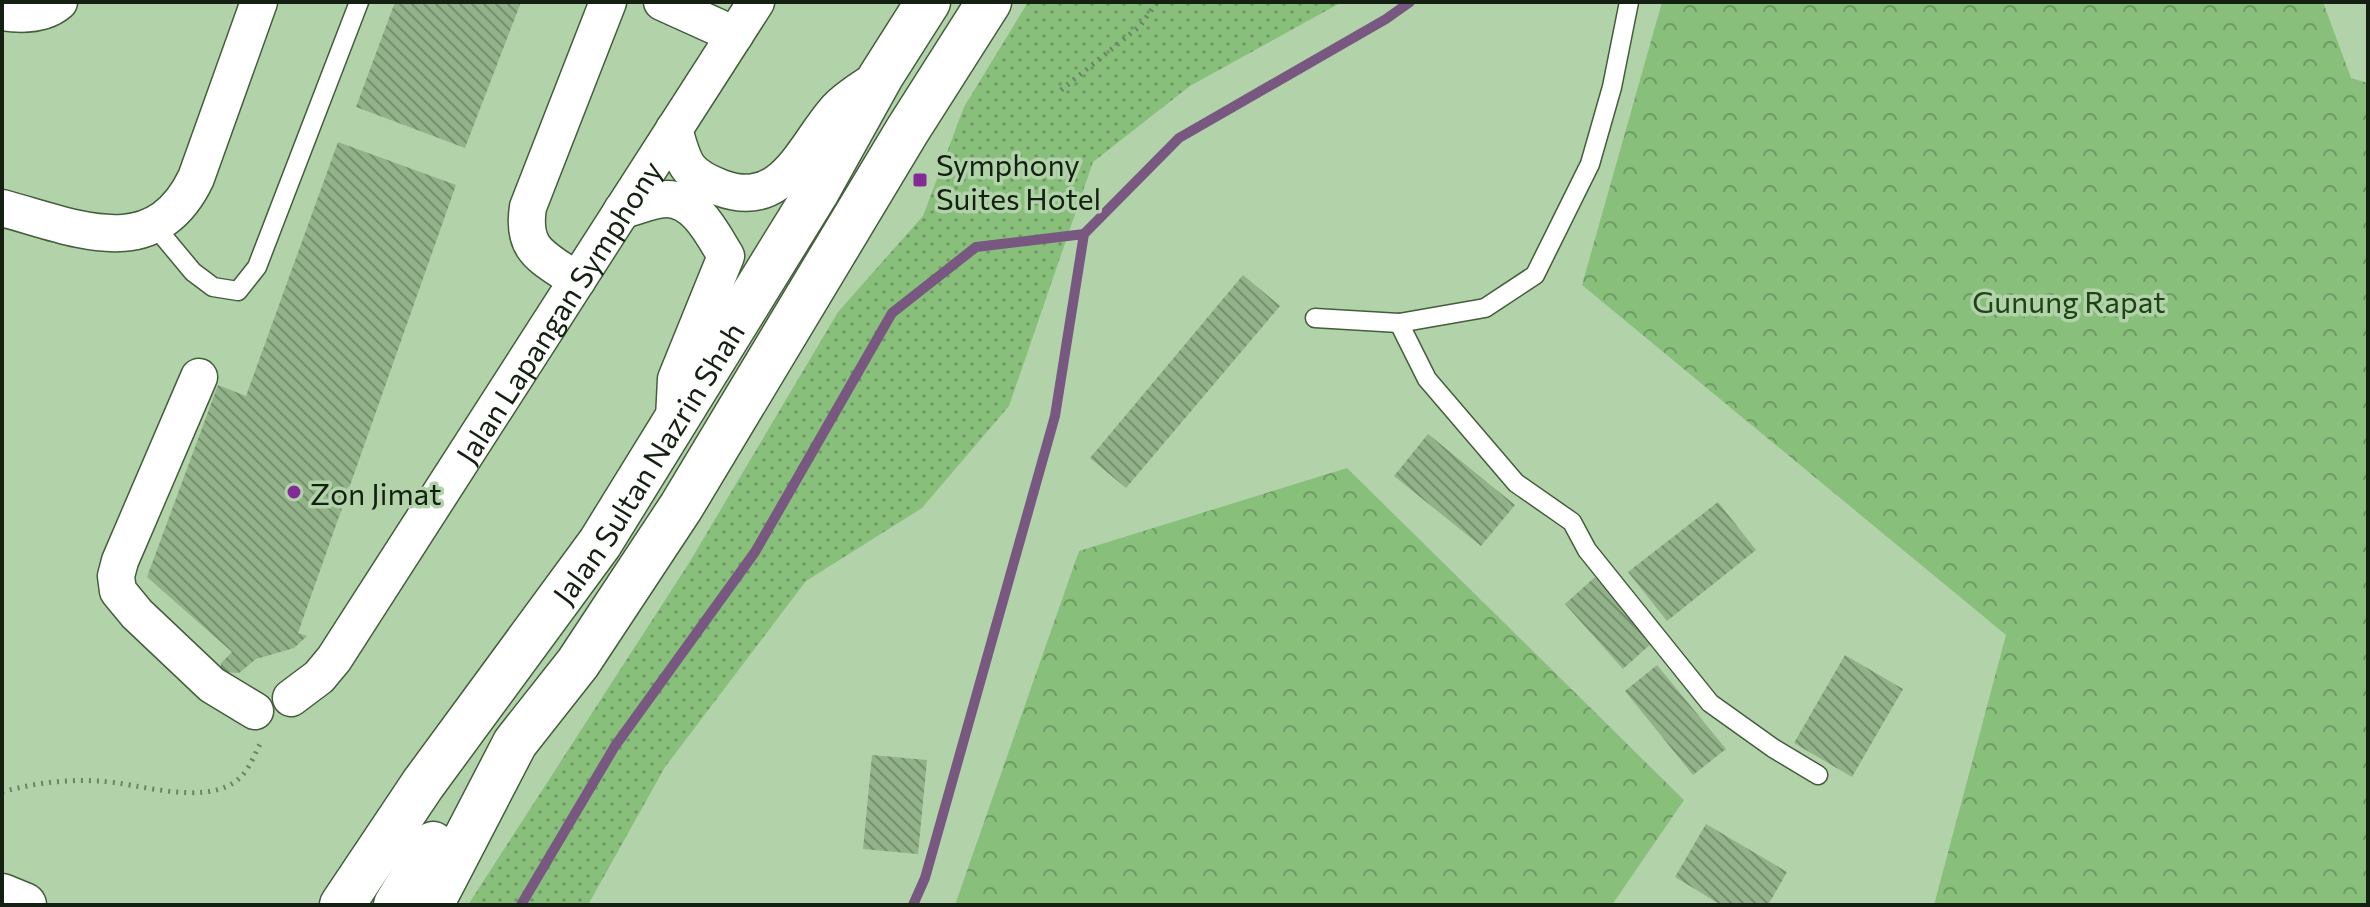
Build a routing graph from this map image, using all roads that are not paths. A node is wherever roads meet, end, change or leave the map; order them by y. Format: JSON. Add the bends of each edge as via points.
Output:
{"nodes":[{"id":1,"x":59,"y":2,"type":"edge"},
{"id":2,"x":259,"y":2,"type":"edge"},
{"id":3,"x":359,"y":2,"type":"edge"},
{"id":4,"x":608,"y":2,"type":"edge"},
{"id":5,"x":662,"y":2,"type":"edge"},
{"id":6,"x":756,"y":2,"type":"edge"},
{"id":7,"x":928,"y":2,"type":"edge"},
{"id":8,"x":989,"y":2,"type":"edge"},
{"id":9,"x":1629,"y":2,"type":"edge"},
{"id":10,"x":706,"y":11,"type":"edge"},
{"id":11,"x":2,"y":12,"type":"edge"},
{"id":12,"x":735,"y":35,"type":"junction"},
{"id":13,"x":881,"y":76,"type":"junction"},
{"id":14,"x":674,"y":129,"type":"junction"},
{"id":15,"x":2,"y":208,"type":"edge"},
{"id":16,"x":622,"y":210,"type":"junction"},
{"id":17,"x":153,"y":224,"type":"junction"},
{"id":18,"x":577,"y":281,"type":"junction"},
{"id":19,"x":1315,"y":318,"type":"dead end"},
{"id":20,"x":1399,"y":323,"type":"junction"},
{"id":21,"x":199,"y":377,"type":"dead end"},
{"id":22,"x":674,"y":419,"type":"junction"},
{"id":23,"x":515,"y":743,"type":"junction"},
{"id":24,"x":1818,"y":775,"type":"dead end"},
{"id":25,"x":2,"y":896,"type":"edge"},
{"id":26,"x":24,"y":905,"type":"edge"},
{"id":27,"x":342,"y":905,"type":"edge"},
{"id":28,"x":396,"y":905,"type":"edge"},
{"id":29,"x":431,"y":905,"type":"edge"}],
"edges":[{"from":1,"to":11,"type":"street","via":[[51,9],[19,15]]},
{"from":2,"to":17,"type":"street","via":[[192,186],[176,210]]},
{"from":3,"to":17,"type":"lane","via":[[257,267],[238,291],[213,287],[193,272]]},
{"from":4,"to":18,"type":"street","via":[[525,226],[532,248]]},
{"from":5,"to":10,"type":"street"},
{"from":6,"to":12,"type":"street","name":"Jalan Lapangan Symphony"},
{"from":7,"to":13,"type":"main road","name":"Jalan Sultan Nazrin Shah"},
{"from":8,"to":23,"type":"main road","name":"Jalan Sultan Nazrin Shah","via":[[681,507],[578,663]]},
{"from":9,"to":20,"type":"lane","via":[[1590,164],[1535,275],[1485,308]]},
{"from":10,"to":12,"type":"street"},
{"from":12,"to":14,"type":"street","name":"Jalan Lapangan Symphony"},
{"from":13,"to":14,"type":"street","via":[[839,107],[787,176],[762,192],[738,194],[703,181],[685,165]]},
{"from":13,"to":22,"type":"main road","name":"Jalan Sultan Nazrin Shah","via":[[816,193]]},
{"from":14,"to":16,"type":"street","name":"Jalan Lapangan Symphony"},
{"from":15,"to":17,"type":"street","via":[[112,234]]},
{"from":16,"to":18,"type":"street","name":"Jalan Lapangan Symphony"},
{"from":16,"to":22,"type":"street","via":[[668,199],[690,207],[726,256],[676,379]]},
{"from":18,"to":21,"type":"street","name":"Jalan Lapangan Symphony","via":[[334,659],[319,677],[272,711],[212,685],[118,591],[120,561]]},
{"from":19,"to":20,"type":"lane"},
{"from":20,"to":24,"type":"lane","via":[[1427,379],[1516,483],[1572,522],[1587,550],[1710,703]]},
{"from":22,"to":27,"type":"main road","name":"Jalan Sultan Nazrin Shah","via":[[600,543],[423,784]]},
{"from":23,"to":28,"type":"main road","via":[[451,815]]},
{"from":23,"to":29,"type":"main road","name":"Jalan Sultan Nazrin Shah"},
{"from":25,"to":26,"type":"main road"}]}
